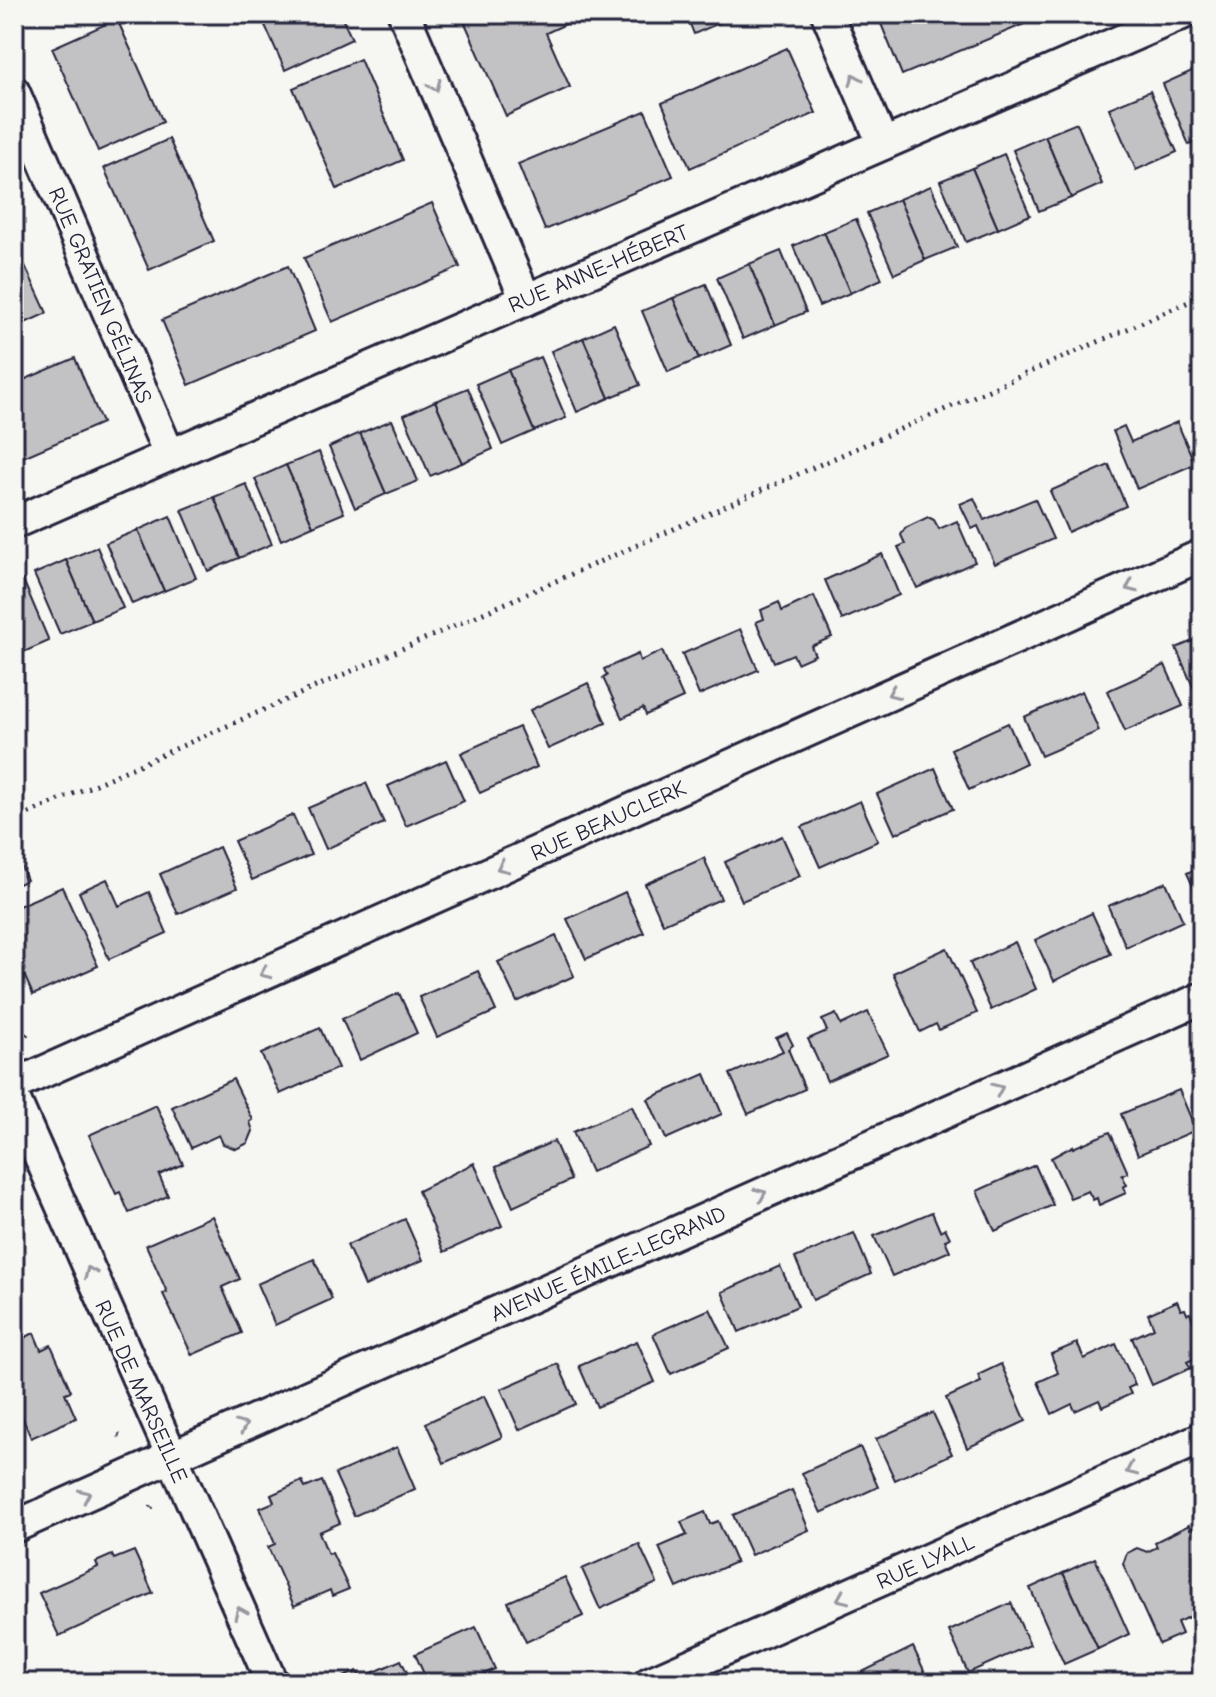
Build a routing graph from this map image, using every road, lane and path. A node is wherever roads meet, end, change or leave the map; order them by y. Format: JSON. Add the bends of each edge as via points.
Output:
{"nodes":[{"id":1,"x":404,"y":14,"type":"edge"},
{"id":2,"x":827,"y":14,"type":"edge"},
{"id":3,"x":1182,"y":14,"type":"edge"},
{"id":4,"x":14,"y":92,"type":"edge"},
{"id":5,"x":883,"y":144,"type":"junction"},
{"id":6,"x":1202,"y":296,"type":"edge"},
{"id":7,"x":526,"y":300,"type":"junction"},
{"id":8,"x":169,"y":454,"type":"junction"},
{"id":9,"x":14,"y":523,"type":"edge"},
{"id":10,"x":1202,"y":555,"type":"edge"},
{"id":11,"x":14,"y":820,"type":"edge"},
{"id":12,"x":1202,"y":998,"type":"edge"},
{"id":13,"x":14,"y":1085,"type":"edge"},
{"id":14,"x":14,"y":1098,"type":"edge"},
{"id":15,"x":1202,"y":1438,"type":"edge"},
{"id":16,"x":171,"y":1458,"type":"junction"},
{"id":17,"x":14,"y":1527,"type":"edge"},
{"id":18,"x":272,"y":1683,"type":"edge"},
{"id":19,"x":649,"y":1683,"type":"edge"}],
"edges":[{"from":1,"to":7,"type":"street","one_way":true},
{"from":5,"to":2,"type":"street","one_way":true},
{"from":3,"to":5,"type":"street","name":"RUE ANNE-HÉBERT"},
{"from":4,"to":8,"type":"street","name":"RUE GRATIEN GÉLINAS"},
{"from":5,"to":7,"type":"street","name":"RUE ANNE-HÉBERT"},
{"from":6,"to":11,"type":"path"},
{"from":7,"to":8,"type":"street","name":"RUE ANNE-HÉBERT"},
{"from":8,"to":9,"type":"street","name":"RUE ANNE-HÉBERT"},
{"from":10,"to":13,"type":"street","name":"RUE BEAUCLERK","one_way":true},
{"from":16,"to":12,"type":"street","name":"AVENUE ÉMILE-LEGRAND","one_way":true},
{"from":16,"to":14,"type":"street","name":"RUE DE MARSEILLE","one_way":true},
{"from":15,"to":19,"type":"street","name":"RUE LYALL","one_way":true},
{"from":17,"to":16,"type":"street","name":"AVENUE ÉMILE-LEGRAND","one_way":true},
{"from":18,"to":16,"type":"street","name":"RUE DE MARSEILLE","one_way":true}]}
